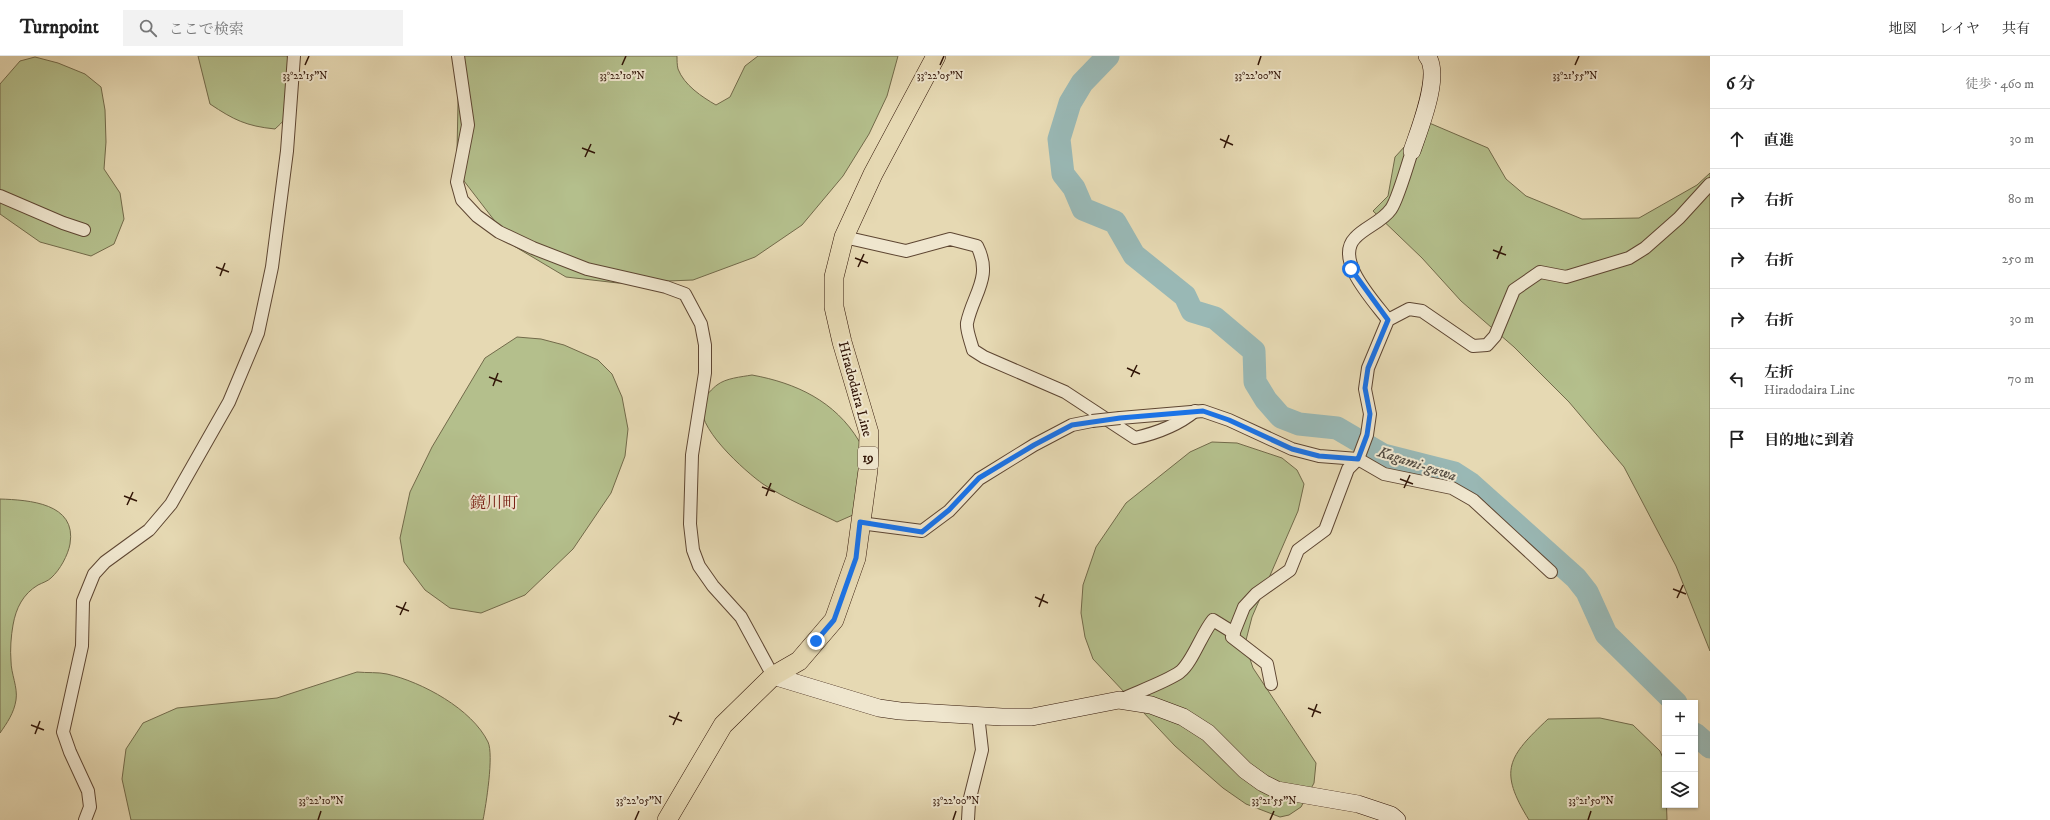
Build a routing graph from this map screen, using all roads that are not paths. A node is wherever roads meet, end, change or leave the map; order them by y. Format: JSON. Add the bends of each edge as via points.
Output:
{"nodes":[{"id":1,"x":294,"y":56,"type":"edge"},
{"id":2,"x":458,"y":56,"type":"edge"},
{"id":3,"x":936,"y":56,"type":"edge"},
{"id":4,"x":1427,"y":56,"type":"edge"},
{"id":5,"x":1412,"y":151,"type":"joint"},
{"id":6,"x":1710,"y":184,"type":"edge"},
{"id":7,"x":0,"y":196,"type":"edge"},
{"id":8,"x":84,"y":230,"type":"dead end"},
{"id":9,"x":844,"y":237,"type":"junction"},
{"id":10,"x":1388,"y":320,"type":"junction"},
{"id":11,"x":1195,"y":411,"type":"junction"},
{"id":12,"x":1358,"y":459,"type":"junction"},
{"id":13,"x":860,"y":522,"type":"junction"},
{"id":14,"x":1551,"y":572,"type":"dead end"},
{"id":15,"x":1234,"y":633,"type":"junction"},
{"id":16,"x":772,"y":676,"type":"junction"},
{"id":17,"x":1271,"y":684,"type":"dead end"},
{"id":18,"x":1119,"y":700,"type":"junction"},
{"id":19,"x":978,"y":715,"type":"junction"},
{"id":20,"x":85,"y":820,"type":"edge"},
{"id":21,"x":667,"y":820,"type":"edge"},
{"id":22,"x":968,"y":820,"type":"edge"},
{"id":23,"x":1397,"y":820,"type":"edge"}],
"edges":[{"from":1,"to":20,"type":"street","via":[[287,151],[272,268],[258,333],[229,402],[171,504],[149,530],[105,562],[94,574],[83,601],[82,646],[64,732],[88,791],[90,807]]},
{"from":2,"to":16,"type":"street","via":[[468,125],[457,182],[462,200],[467,206],[499,232],[534,248],[587,269],[666,286],[685,294],[701,324],[706,345],[692,455],[690,524],[693,550],[699,566],[713,586],[741,617]]},
{"from":3,"to":9,"type":"main road","name":"Hiradodaira Line","number":"19","via":[[873,174]]},
{"from":4,"to":5,"type":"street","via":[[1431,60],[1432,88]]},
{"from":5,"to":10,"type":"street","via":[[1392,209],[1354,238],[1348,256],[1351,269]]},
{"from":6,"to":10,"type":"street","via":[[1680,218],[1645,248],[1629,258],[1566,277],[1540,272],[1514,290],[1495,336],[1487,345],[1473,346],[1422,311],[1409,309]]},
{"from":7,"to":8,"type":"street"},
{"from":9,"to":11,"type":"street","via":[[906,251],[950,239],[978,246],[983,258],[983,278],[967,324],[973,350],[1065,392],[1135,438],[1156,433],[1184,420]]},
{"from":9,"to":13,"type":"main road","name":"Hiradodaira Line","number":"19","via":[[834,277],[834,307],[869,433],[868,470]]},
{"from":10,"to":12,"type":"street","via":[[1368,368],[1365,388],[1370,414],[1367,435]]},
{"from":11,"to":12,"type":"street","via":[[1203,411],[1229,420],[1292,449],[1319,456]]},
{"from":11,"to":13,"type":"street","bridge":true,"via":[[1072,425],[979,478],[949,510],[922,532]]},
{"from":12,"to":14,"type":"street","via":[[1384,474],[1452,488],[1473,500]]},
{"from":12,"to":15,"type":"street","via":[[1348,469],[1325,530],[1298,550],[1290,570],[1256,594],[1244,607]]},
{"from":13,"to":16,"type":"main road","name":"Hiradodaira Line","number":"19","via":[[856,558],[834,620],[798,661]]},
{"from":15,"to":17,"type":"street","via":[[1232,637],[1267,664]]},
{"from":15,"to":18,"type":"street","via":[[1213,620],[1181,672]]},
{"from":16,"to":19,"type":"street","via":[[879,708]]},
{"from":16,"to":21,"type":"main road","name":"Hiradodaira Line","number":"19","via":[[723,725]]},
{"from":18,"to":19,"type":"street","via":[[1032,717]]},
{"from":18,"to":23,"type":"street","via":[[1151,705],[1182,717],[1208,733],[1245,770],[1277,790],[1358,804],[1391,815]]},
{"from":19,"to":22,"type":"street","via":[[982,750],[969,802]]}]}
